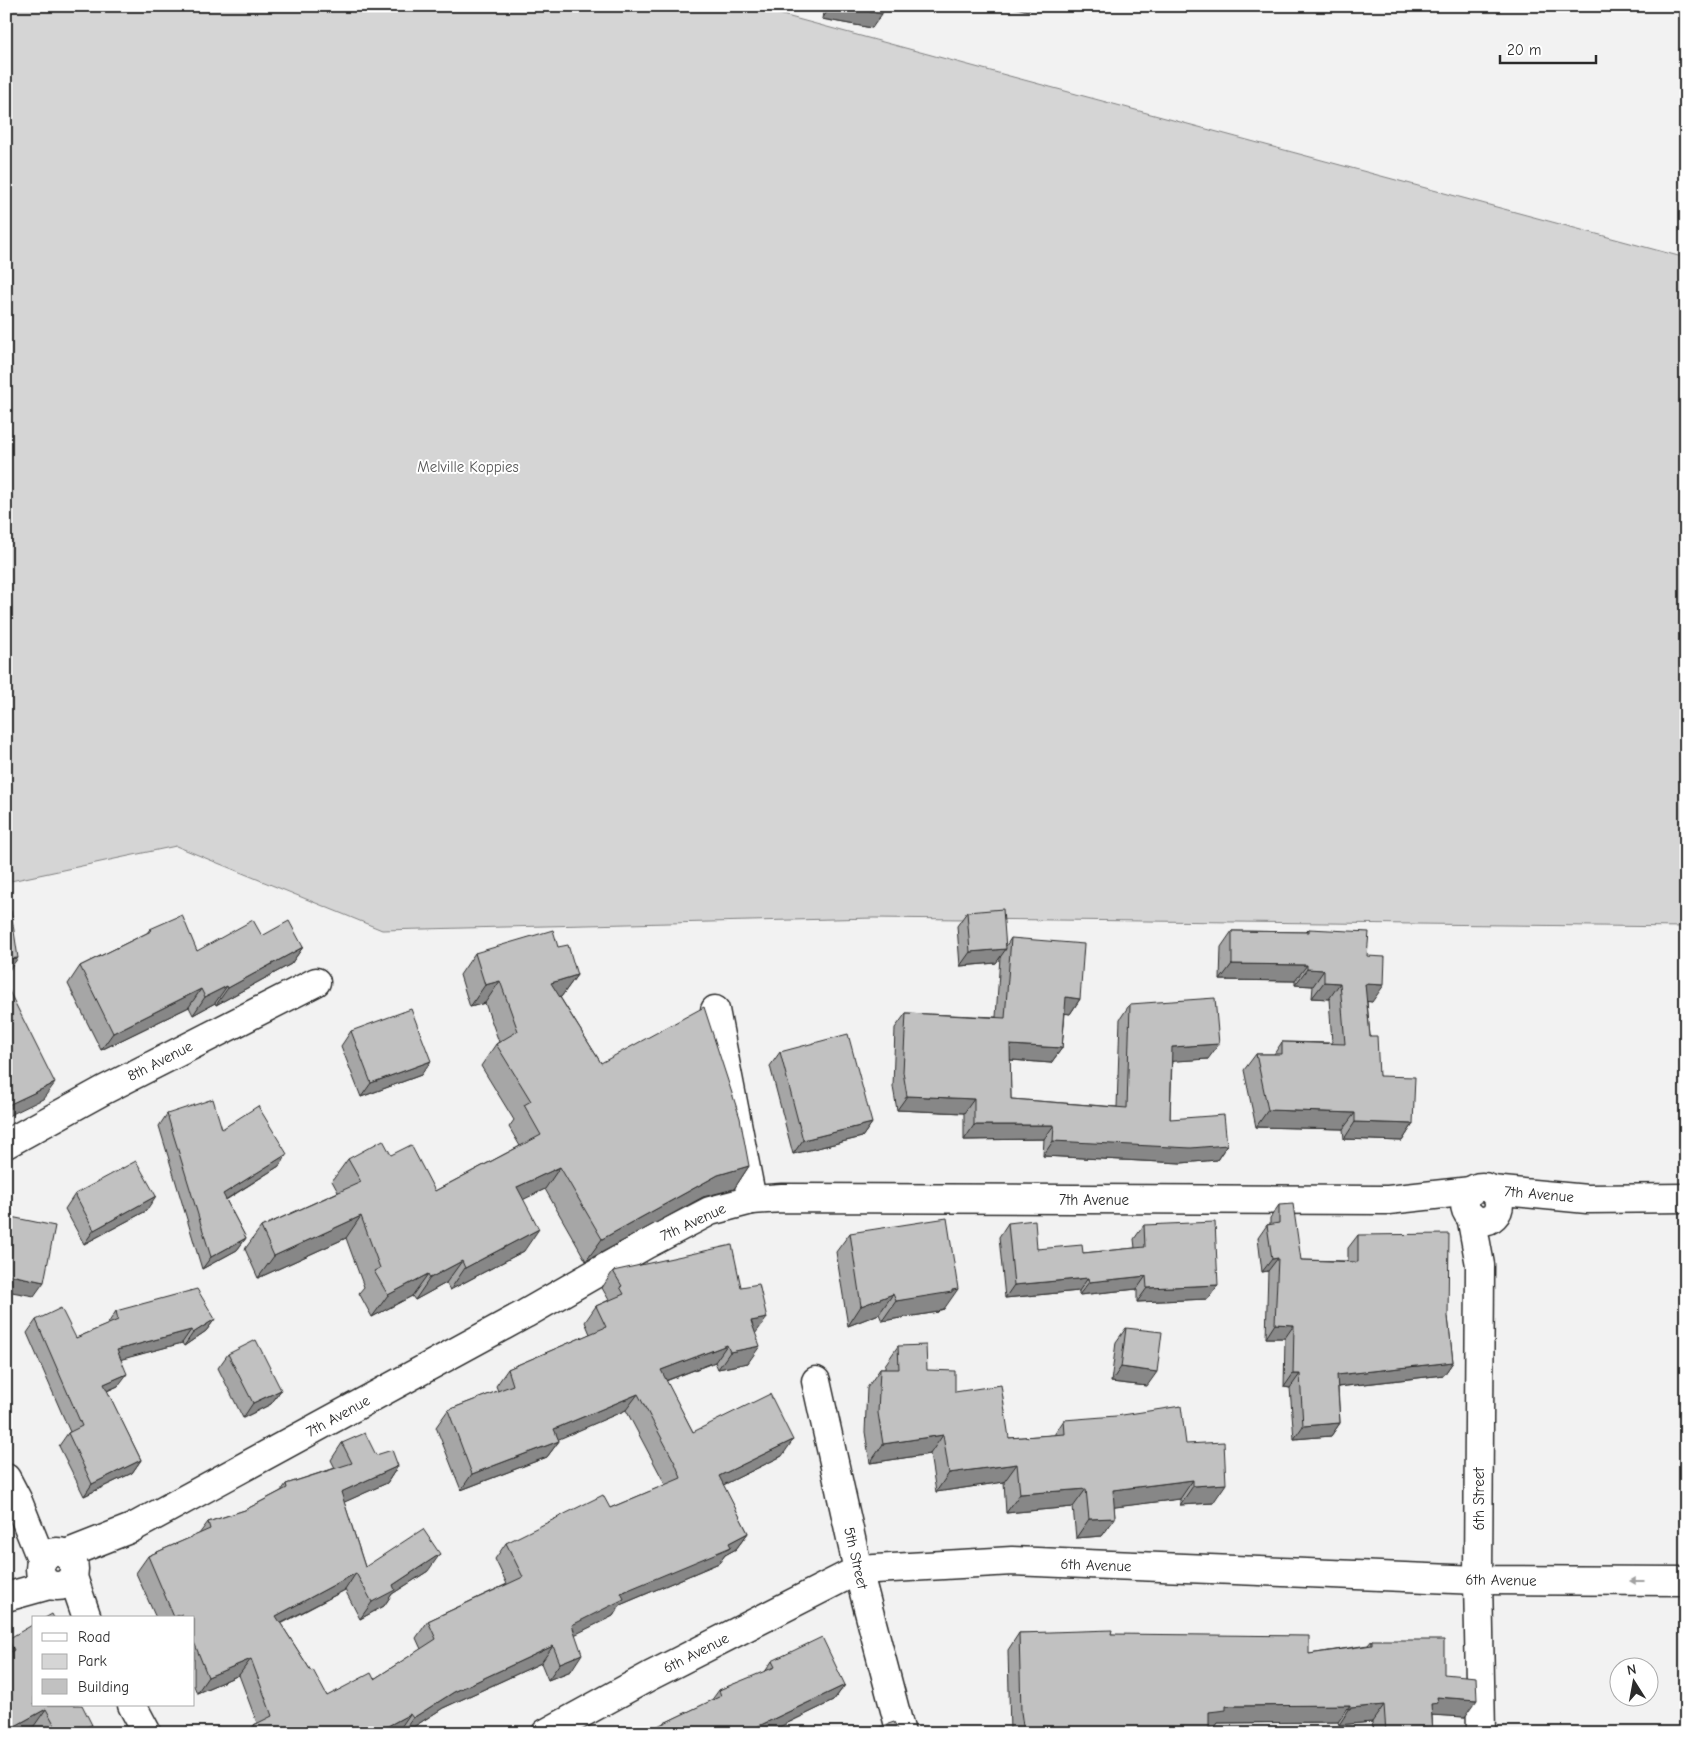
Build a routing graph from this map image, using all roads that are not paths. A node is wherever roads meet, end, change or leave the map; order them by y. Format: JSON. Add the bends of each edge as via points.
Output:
{"nodes":[{"id":1,"x":316,"y":982,"type":"dead end"},
{"id":2,"x":715,"y":1010,"type":"dead end"},
{"id":3,"x":6,"y":1144,"type":"edge"},
{"id":4,"x":1686,"y":1198,"type":"edge"},
{"id":5,"x":752,"y":1200,"type":"junction"},
{"id":6,"x":1481,"y":1206,"type":"junction"},
{"id":7,"x":816,"y":1381,"type":"dead end"},
{"id":8,"x":12,"y":1489,"type":"edge"},
{"id":9,"x":58,"y":1569,"type":"junction"},
{"id":10,"x":858,"y":1570,"type":"junction"},
{"id":11,"x":1478,"y":1580,"type":"junction"},
{"id":12,"x":1686,"y":1581,"type":"edge"},
{"id":13,"x":6,"y":1592,"type":"edge"},
{"id":14,"x":6,"y":1597,"type":"edge"},
{"id":15,"x":81,"y":1616,"type":"edge"},
{"id":16,"x":86,"y":1616,"type":"edge"},
{"id":17,"x":133,"y":1706,"type":"edge"},
{"id":18,"x":147,"y":1733,"type":"edge"},
{"id":19,"x":546,"y":1733,"type":"edge"},
{"id":20,"x":901,"y":1733,"type":"edge"},
{"id":21,"x":1481,"y":1733,"type":"edge"}],
"edges":[{"from":1,"to":3,"type":"street","name":"8th Avenue"},
{"from":2,"to":5,"type":"street"},
{"from":4,"to":6,"type":"street","name":"7th Avenue","via":[[1587,1199]]},
{"from":5,"to":6,"type":"street","name":"7th Avenue","via":[[1388,1200]]},
{"from":5,"to":9,"type":"street","name":"7th Avenue","via":[[710,1211],[645,1244],[525,1314]]},
{"from":6,"to":11,"type":"street","name":"6th Street"},
{"from":7,"to":10,"type":"street","name":"5th Street"},
{"from":8,"to":9,"type":"street"},
{"from":9,"to":13,"type":"street","name":"7th Avenue"},
{"from":9,"to":14,"type":"street","name":"7th Avenue"},
{"from":9,"to":15,"type":"street"},
{"from":9,"to":16,"type":"street"},
{"from":10,"to":11,"type":"street","name":"6th Avenue","via":[[1012,1561]]},
{"from":10,"to":19,"type":"street","name":"6th Avenue"},
{"from":10,"to":20,"type":"street","name":"5th Street"},
{"from":12,"to":11,"type":"street","name":"6th Avenue","one_way":true},
{"from":11,"to":21,"type":"street","name":"6th Street"},
{"from":17,"to":18,"type":"street"}]}
